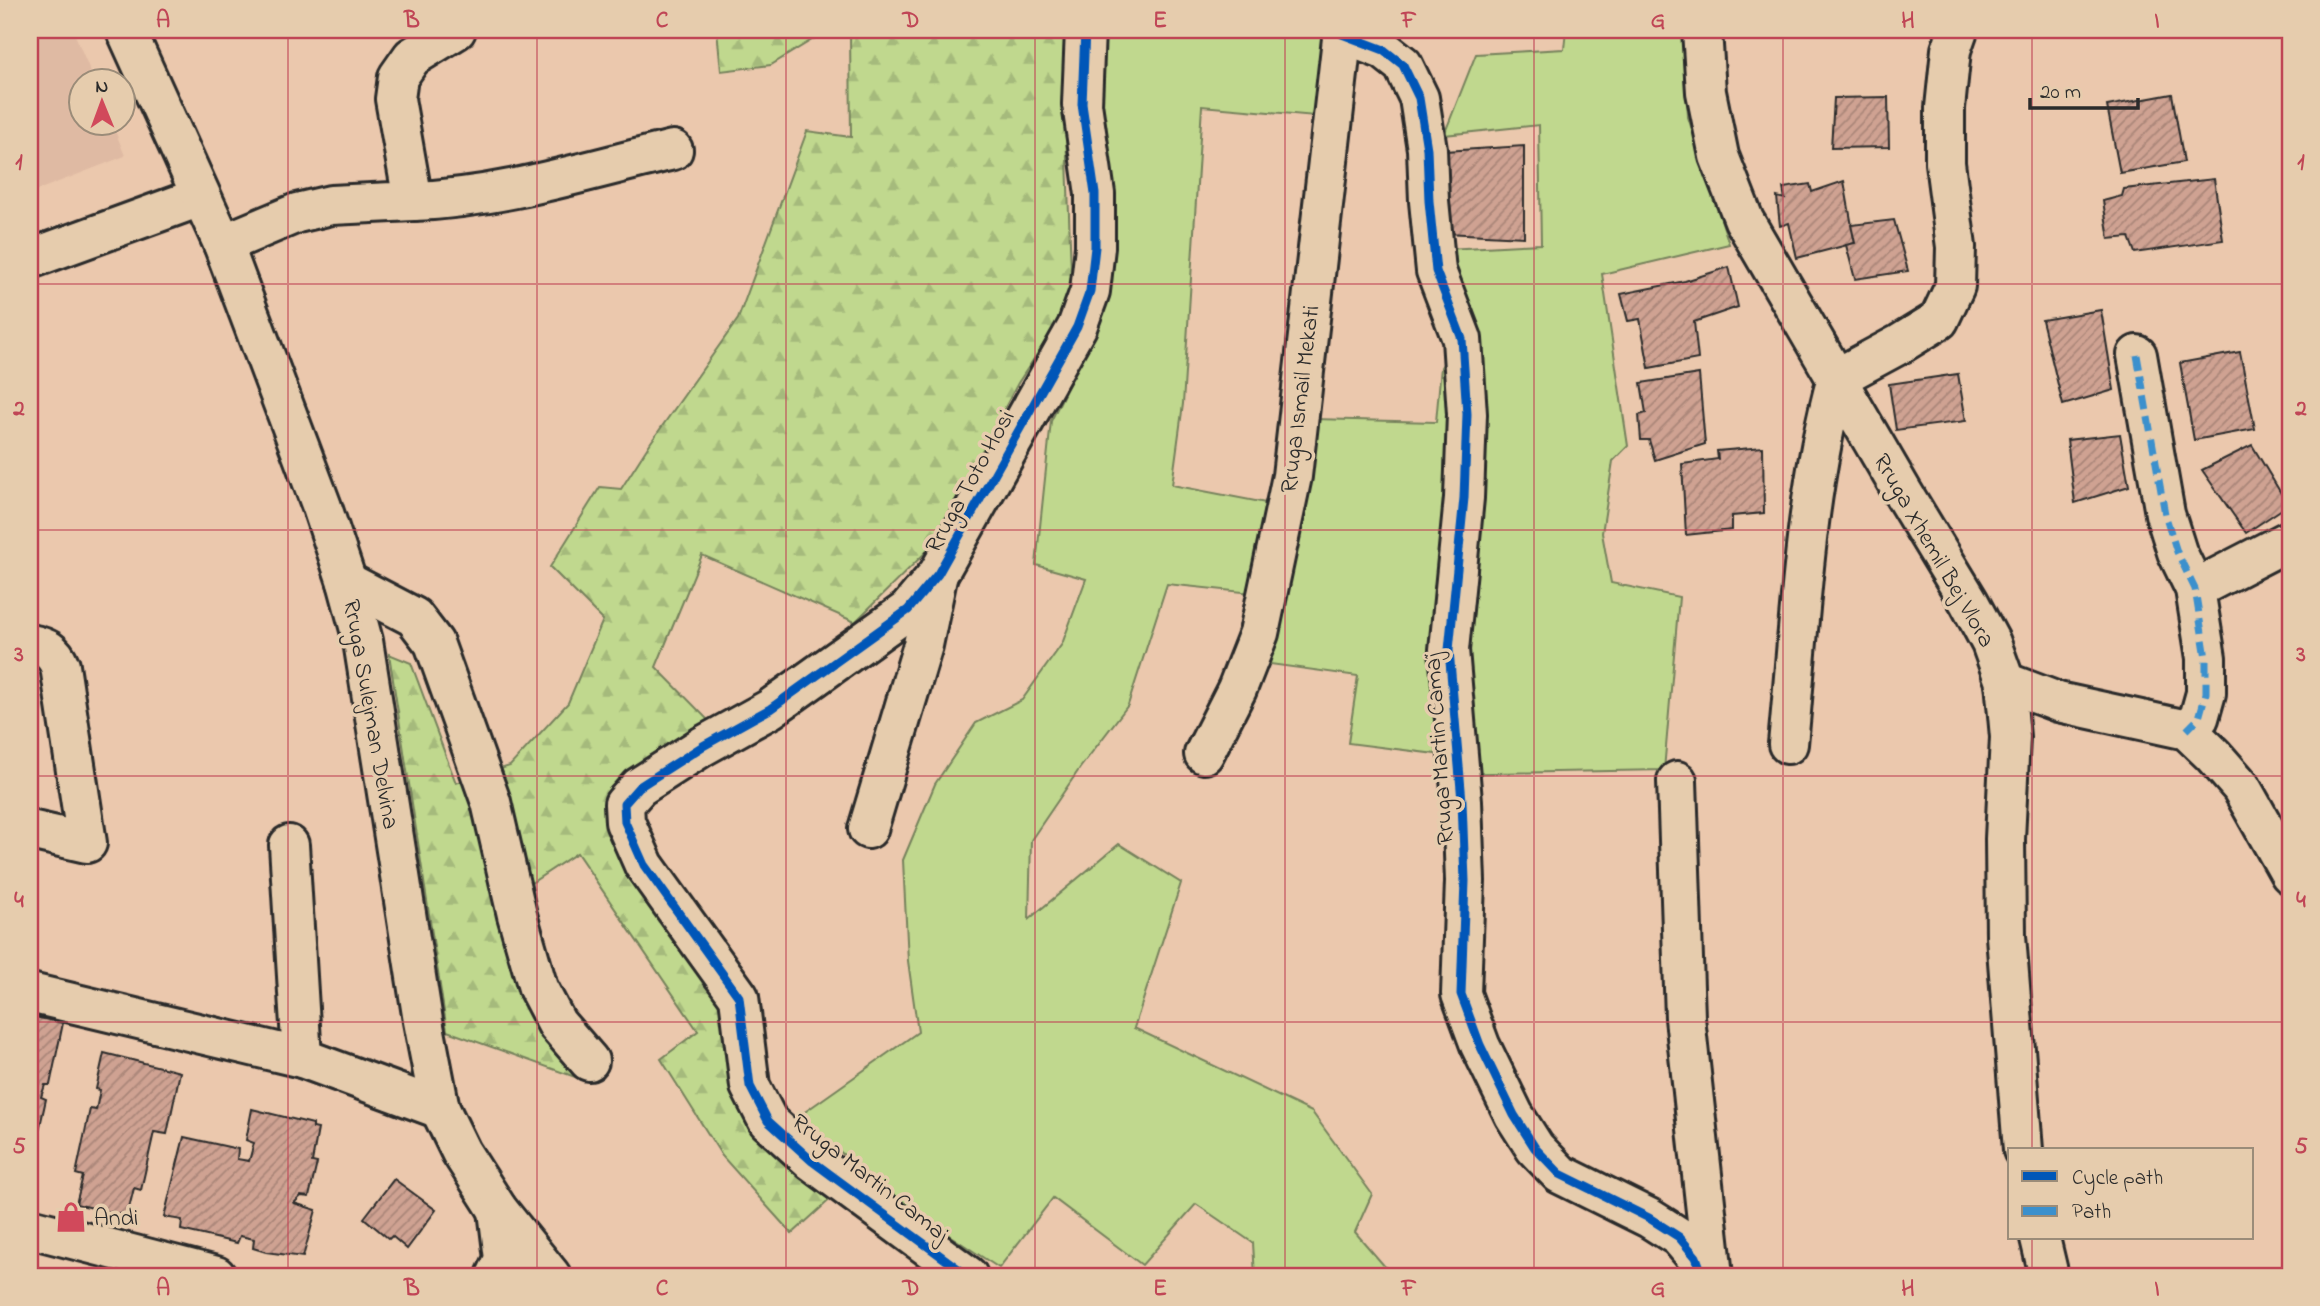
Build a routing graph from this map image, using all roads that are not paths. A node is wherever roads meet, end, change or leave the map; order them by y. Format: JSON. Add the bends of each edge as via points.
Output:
{"nodes":[{"id":1,"x":126,"y":30,"type":"edge"},
{"id":2,"x":456,"y":30,"type":"edge"},
{"id":3,"x":1085,"y":30,"type":"edge"},
{"id":4,"x":1702,"y":30,"type":"edge"},
{"id":5,"x":1958,"y":30,"type":"edge"},
{"id":6,"x":1343,"y":32,"type":"edge"},
{"id":7,"x":673,"y":150,"type":"dead end"},
{"id":8,"x":200,"y":197,"type":"junction"},
{"id":9,"x":413,"y":201,"type":"junction"},
{"id":10,"x":223,"y":244,"type":"junction"},
{"id":11,"x":30,"y":260,"type":"edge"},
{"id":12,"x":2137,"y":355,"type":"dead end"},
{"id":13,"x":1837,"y":378,"type":"junction"},
{"id":14,"x":2290,"y":540,"type":"edge"},
{"id":15,"x":938,"y":574,"type":"junction"},
{"id":16,"x":347,"y":582,"type":"junction"},
{"id":17,"x":2196,"y":589,"type":"junction"},
{"id":18,"x":30,"y":644,"type":"edge"},
{"id":19,"x":2005,"y":682,"type":"junction"},
{"id":20,"x":2187,"y":730,"type":"junction"},
{"id":21,"x":1788,"y":744,"type":"dead end"},
{"id":22,"x":1204,"y":754,"type":"dead end"},
{"id":23,"x":1677,"y":781,"type":"dead end"},
{"id":24,"x":624,"y":804,"type":"joint"},
{"id":25,"x":868,"y":829,"type":"dead end"},
{"id":26,"x":30,"y":830,"type":"edge"},
{"id":27,"x":289,"y":845,"type":"dead end"},
{"id":28,"x":2290,"y":874,"type":"edge"},
{"id":29,"x":30,"y":993,"type":"edge"},
{"id":30,"x":302,"y":1058,"type":"junction"},
{"id":31,"x":589,"y":1061,"type":"dead end"},
{"id":32,"x":440,"y":1109,"type":"junction"},
{"id":33,"x":2023,"y":1148,"type":"edge"},
{"id":34,"x":498,"y":1209,"type":"junction"},
{"id":35,"x":30,"y":1228,"type":"edge"},
{"id":36,"x":2040,"y":1240,"type":"edge"},
{"id":37,"x":171,"y":1271,"type":"edge"},
{"id":38,"x":216,"y":1276,"type":"edge"},
{"id":39,"x":496,"y":1276,"type":"edge"},
{"id":40,"x":551,"y":1276,"type":"edge"},
{"id":41,"x":968,"y":1276,"type":"edge"},
{"id":42,"x":1703,"y":1276,"type":"edge"},
{"id":43,"x":1713,"y":1276,"type":"edge"},
{"id":44,"x":2049,"y":1276,"type":"edge"}],
"edges":[{"from":1,"to":8,"type":"street","name":"Rruga Sulejman Delvina"},
{"from":2,"to":9,"type":"street","via":[[412,57],[398,77],[395,99]]},
{"from":3,"to":15,"type":"street","name":"Rruga Toto Hosi","via":[[1082,104],[1095,194],[1090,291],[1077,327]]},
{"from":4,"to":13,"type":"street","name":"Rruga Xhemil Bej Vlora","via":[[1706,92],[1719,156],[1744,220]]},
{"from":5,"to":13,"type":"street","via":[[1951,50],[1945,108],[1955,286],[1939,320]]},
{"from":6,"to":22,"type":"street","name":"Rruga Ismail Mekati","via":[[1292,476],[1259,633]]},
{"from":6,"to":42,"type":"street","name":"Rruga Martin Camaj","via":[[1384,50],[1403,65],[1419,98],[1436,271],[1462,340],[1467,414],[1464,498],[1449,650],[1459,743],[1465,881],[1461,994],[1480,1045],[1535,1148],[1560,1174],[1679,1237],[1696,1257]]},
{"from":7,"to":9,"type":"street","via":[[486,194]]},
{"from":8,"to":10,"type":"street","name":"Rruga Sulejman Delvina"},
{"from":8,"to":11,"type":"street"},
{"from":9,"to":10,"type":"street","via":[[331,205],[297,213]]},
{"from":10,"to":16,"type":"street","name":"Rruga Sulejman Delvina"},
{"from":12,"to":17,"type":"street","via":[[2165,514]]},
{"from":13,"to":19,"type":"street","name":"Rruga Xhemil Bej Vlora","via":[[1969,602]]},
{"from":13,"to":21,"type":"street","via":[[1812,503]]},
{"from":14,"to":17,"type":"street"},
{"from":15,"to":24,"type":"street","name":"Rruga Toto Hosi","via":[[908,610],[770,709],[639,787]]},
{"from":15,"to":25,"type":"street","via":[[923,645]]},
{"from":16,"to":31,"type":"street","via":[[414,617],[434,643],[491,802],[538,988],[557,1024]]},
{"from":16,"to":32,"type":"street","name":"Rruga Sulejman Delvina","via":[[363,641]]},
{"from":17,"to":20,"type":"street","via":[[2206,693],[2199,718]]},
{"from":18,"to":26,"type":"street","via":[[54,653],[60,666],[87,843]]},
{"from":19,"to":20,"type":"street","via":[[2058,702]]},
{"from":19,"to":33,"type":"street","name":"Rruga Xhemil Bej Vlora","via":[[2011,737],[2006,936]]},
{"from":20,"to":28,"type":"street","via":[[2241,788]]},
{"from":23,"to":43,"type":"street","via":[[1685,1018]]},
{"from":24,"to":41,"type":"street","name":"Rruga Martin Camaj","via":[[625,822],[644,865],[739,997],[750,1086],[768,1121],[812,1161]]},
{"from":27,"to":30,"type":"street"},
{"from":29,"to":30,"type":"street"},
{"from":30,"to":32,"type":"street"},
{"from":32,"to":34,"type":"street","name":"Rruga Sulejman Delvina"},
{"from":34,"to":39,"type":"street","via":[[504,1259]]},
{"from":34,"to":40,"type":"street","name":"Rruga Sulejman Delvina"},
{"from":35,"to":37,"type":"street"},
{"from":36,"to":44,"type":"street"},
{"from":37,"to":38,"type":"street"}]}
